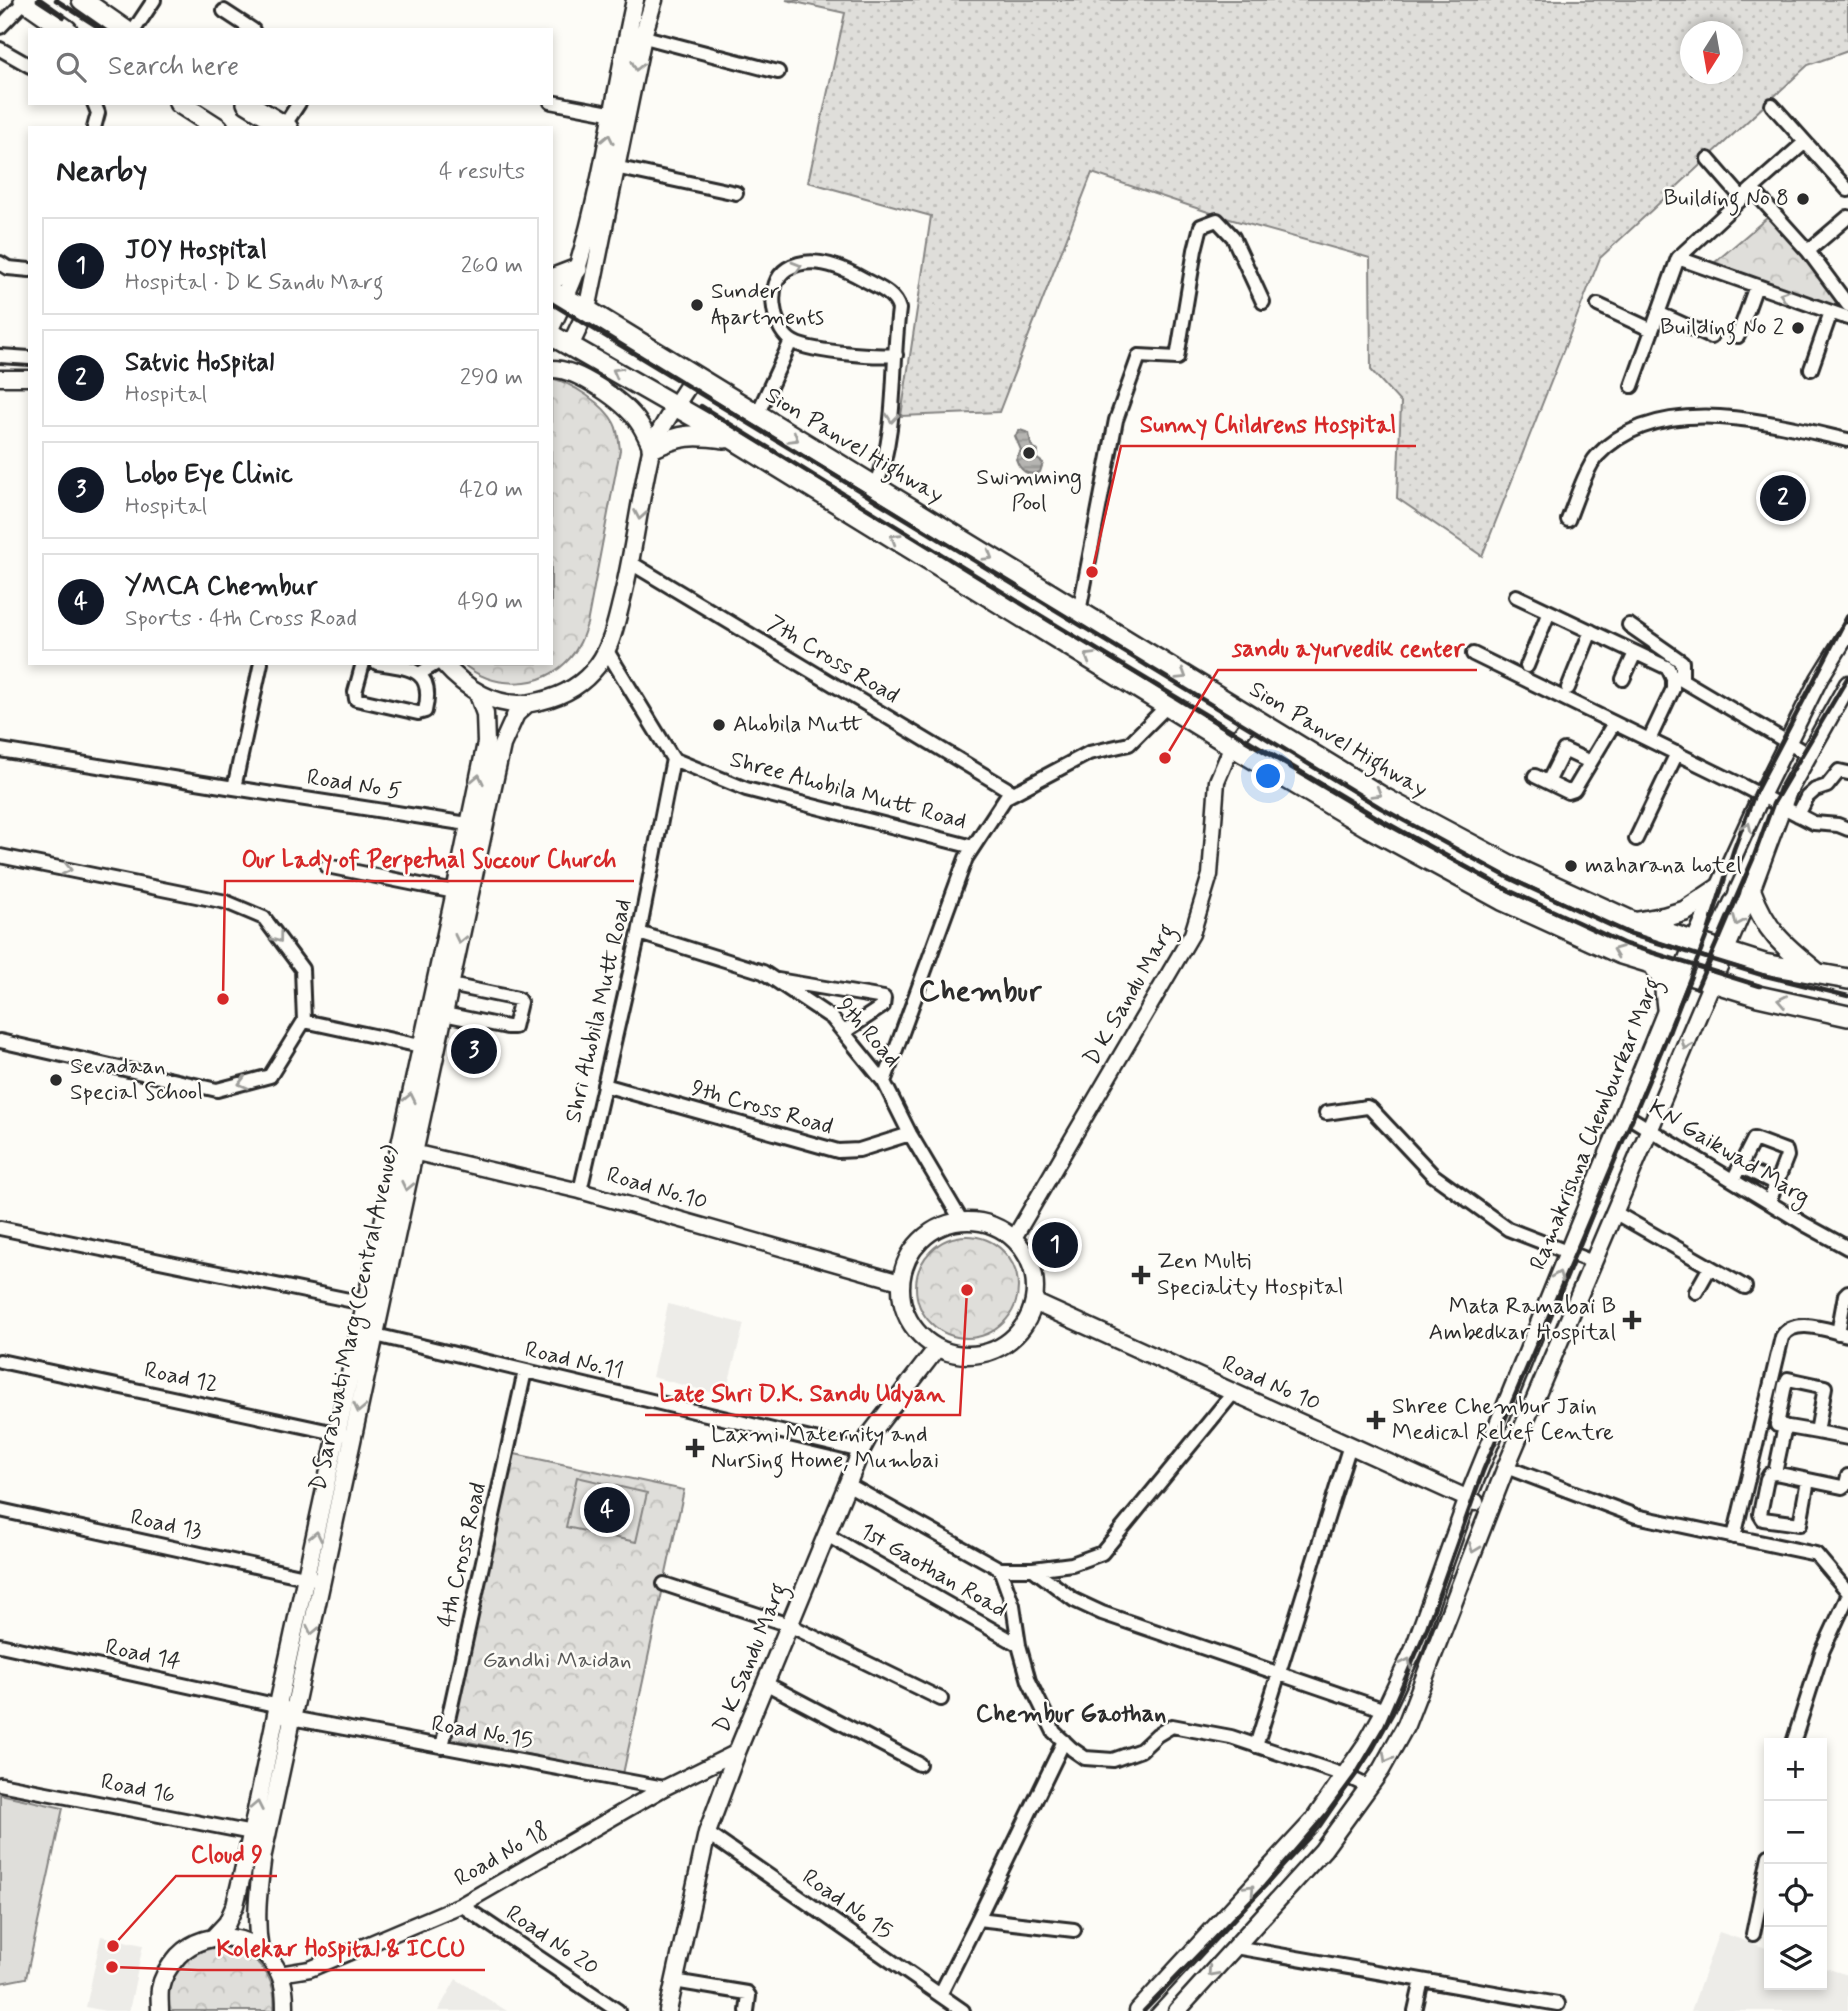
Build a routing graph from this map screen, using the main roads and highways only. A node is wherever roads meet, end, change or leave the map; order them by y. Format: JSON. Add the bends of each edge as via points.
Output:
{"nodes":[{"id":1,"x":24,"y":0,"type":"edge"},
{"id":2,"x":82,"y":0,"type":"edge"},
{"id":3,"x":635,"y":0,"type":"edge"},
{"id":4,"x":654,"y":0,"type":"edge"},
{"id":5,"x":64,"y":28,"type":"edge"},
{"id":6,"x":122,"y":28,"type":"edge"},
{"id":7,"x":635,"y":34,"type":"junction"},
{"id":8,"x":182,"y":105,"type":"edge"},
{"id":9,"x":250,"y":105,"type":"edge"},
{"id":10,"x":215,"y":126,"type":"edge"},
{"id":11,"x":284,"y":126,"type":"edge"},
{"id":12,"x":599,"y":219,"type":"junction"},
{"id":13,"x":583,"y":247,"type":"junction"},
{"id":14,"x":599,"y":252,"type":"junction"},
{"id":15,"x":577,"y":270,"type":"junction"},
{"id":16,"x":553,"y":278,"type":"edge"},
{"id":17,"x":558,"y":295,"type":"edge"},
{"id":18,"x":587,"y":310,"type":"junction"},
{"id":19,"x":553,"y":319,"type":"edge"},
{"id":20,"x":553,"y":336,"type":"edge"},
{"id":21,"x":570,"y":346,"type":"junction"},
{"id":22,"x":553,"y":369,"type":"edge"},
{"id":23,"x":694,"y":377,"type":"junction"},
{"id":24,"x":677,"y":406,"type":"junction"},
{"id":25,"x":733,"y":439,"type":"junction"},
{"id":26,"x":652,"y":448,"type":"junction"},
{"id":27,"x":1848,"y":632,"type":"edge"},
{"id":28,"x":1843,"y":653,"type":"edge"},
{"id":29,"x":442,"y":665,"type":"edge"},
{"id":30,"x":1848,"y":684,"type":"edge"},
{"id":31,"x":478,"y":694,"type":"junction"},
{"id":32,"x":527,"y":704,"type":"junction"},
{"id":33,"x":1718,"y":889,"type":"junction"},
{"id":34,"x":1751,"y":891,"type":"junction"},
{"id":35,"x":1633,"y":922,"type":"junction"},
{"id":36,"x":1694,"y":942,"type":"junction"},
{"id":37,"x":1725,"y":951,"type":"junction"},
{"id":38,"x":1653,"y":964,"type":"junction"},
{"id":39,"x":1682,"y":972,"type":"junction"},
{"id":40,"x":1818,"y":974,"type":"junction"},
{"id":41,"x":1848,"y":979,"type":"edge"},
{"id":42,"x":1712,"y":982,"type":"junction"},
{"id":43,"x":1667,"y":1008,"type":"junction"},
{"id":44,"x":1848,"y":1016,"type":"edge"},
{"id":45,"x":428,"y":1047,"type":"junction"},
{"id":46,"x":1034,"y":1302,"type":"junction"},
{"id":47,"x":937,"y":1348,"type":"junction"},
{"id":48,"x":1522,"y":1366,"type":"junction"},
{"id":49,"x":1545,"y":1375,"type":"junction"},
{"id":50,"x":1468,"y":1498,"type":"junction"},
{"id":51,"x":1490,"y":1508,"type":"junction"},
{"id":52,"x":315,"y":1579,"type":"junction"},
{"id":53,"x":260,"y":1835,"type":"junction"},
{"id":54,"x":213,"y":1938,"type":"junction"},
{"id":55,"x":260,"y":1950,"type":"junction"},
{"id":56,"x":160,"y":2011,"type":"edge"},
{"id":57,"x":285,"y":2011,"type":"edge"},
{"id":58,"x":668,"y":2011,"type":"edge"},
{"id":59,"x":1138,"y":2011,"type":"edge"},
{"id":60,"x":1177,"y":2011,"type":"edge"}],
"edges":[{"from":1,"to":5,"type":"highway"},
{"from":2,"to":6,"type":"highway"},
{"from":3,"to":7,"type":"main road"},
{"from":4,"to":7,"type":"main road"},
{"from":7,"to":12,"type":"main road"},
{"from":8,"to":10,"type":"highway"},
{"from":9,"to":11,"type":"highway"},
{"from":12,"to":13,"type":"main road"},
{"from":12,"to":14,"type":"main road"},
{"from":13,"to":14,"type":"main road"},
{"from":13,"to":15,"type":"main road"},
{"from":14,"to":18,"type":"main road"},
{"from":15,"to":16,"type":"highway"},
{"from":15,"to":17,"type":"main road"},
{"from":17,"to":18,"type":"highway","name":"Sion Panvel Highway"},
{"from":17,"to":19,"type":"main road"},
{"from":18,"to":21,"type":"main road"},
{"from":18,"to":23,"type":"highway","name":"Sion Panvel Highway"},
{"from":20,"to":21,"type":"highway"},
{"from":24,"to":21,"type":"highway","one_way":true},
{"from":22,"to":26,"type":"main road","via":[[583,379],[616,400],[639,422]]},
{"from":23,"to":24,"type":"main road"},
{"from":23,"to":35,"type":"highway","name":"Sion Panvel Highway","one_way":true,"via":[[1384,798]]},
{"from":24,"to":25,"type":"highway"},
{"from":24,"to":26,"type":"main road"},
{"from":25,"to":26,"type":"highway","via":[[674,437]]},
{"from":38,"to":25,"type":"highway","one_way":true,"via":[[1502,900],[1368,827]]},
{"from":26,"to":32,"type":"main road","one_way":true,"via":[[631,563],[607,651],[574,688]]},
{"from":27,"to":28,"type":"main road","name":"Ramakrishna Chemburkar Marg"},
{"from":33,"to":28,"type":"main road","name":"Ramakrishna Chemburkar Marg","one_way":true,"via":[[1819,679]]},
{"from":29,"to":31,"type":"main road"},
{"from":30,"to":34,"type":"main road","via":[[1781,806]]},
{"from":31,"to":32,"type":"main road"},
{"from":45,"to":31,"type":"main road","name":"D Saraswati Marg (Central Avenue)","one_way":true,"via":[[487,729]]},
{"from":32,"to":45,"type":"main road","name":"D Saraswati Marg (Central Avenue)","one_way":true,"via":[[516,714],[502,745],[444,1014]]},
{"from":33,"to":35,"type":"highway","via":[[1685,911]]},
{"from":33,"to":36,"type":"main road","name":"Ramakrishna Chemburkar Marg"},
{"from":34,"to":37,"type":"main road","one_way":true},
{"from":34,"to":40,"type":"highway","via":[[1760,915],[1780,943]]},
{"from":35,"to":36,"type":"highway","name":"Sion Panvel Highway"},
{"from":36,"to":37,"type":"highway","name":"Sion Panvel Highway"},
{"from":36,"to":39,"type":"main road","name":"Ramakrishna Chemburkar Marg"},
{"from":37,"to":40,"type":"highway","name":"Sion Panvel Highway"},
{"from":37,"to":42,"type":"main road"},
{"from":38,"to":39,"type":"highway"},
{"from":38,"to":43,"type":"highway","via":[[1664,982]]},
{"from":39,"to":42,"type":"highway"},
{"from":39,"to":43,"type":"main road","name":"Ramakrishna Chemburkar Marg"},
{"from":40,"to":41,"type":"highway","name":"Sion Panvel Highway"},
{"from":44,"to":42,"type":"highway","one_way":true},
{"from":42,"to":49,"type":"main road","one_way":true},
{"from":48,"to":43,"type":"main road","name":"Ramakrishna Chemburkar Marg","one_way":true},
{"from":45,"to":52,"type":"main road","name":"D Saraswati Marg (Central Avenue)"},
{"from":46,"to":47,"type":"main road","via":[[1027,1321],[997,1349],[957,1355]]},
{"from":46,"to":47,"type":"main road","via":[[1033,1269],[1014,1238],[980,1221],[961,1220],[938,1227],[919,1240],[906,1259],[900,1282],[908,1321]]},
{"from":46,"to":50,"type":"main road","name":"Road No 10"},
{"from":47,"to":58,"type":"main road","name":"D K Sandu Marg","via":[[861,1451],[737,1752],[707,1833]]},
{"from":48,"to":49,"type":"main road"},
{"from":48,"to":50,"type":"main road","name":"Ramakrishna Chemburkar Marg"},
{"from":49,"to":51,"type":"main road"},
{"from":50,"to":51,"type":"main road","name":"Road No 10"},
{"from":59,"to":50,"type":"main road","name":"Ramakrishna Chemburkar Marg","one_way":true,"via":[[1313,1821],[1366,1744],[1413,1651]]},
{"from":51,"to":60,"type":"main road","one_way":true,"via":[[1406,1725],[1369,1787],[1323,1850]]},
{"from":52,"to":53,"type":"main road","name":"D Saraswati Marg (Central Avenue)","one_way":true,"via":[[294,1714]]},
{"from":53,"to":52,"type":"main road","name":"D Saraswati Marg (Central Avenue)","one_way":true,"via":[[277,1710]]},
{"from":53,"to":54,"type":"main road","name":"D Saraswati Marg (Central Avenue)","via":[[227,1923]]},
{"from":53,"to":55,"type":"main road","name":"D Saraswati Marg (Central Avenue)","via":[[256,1911]]},
{"from":54,"to":55,"type":"main road","via":[[246,1941]]},
{"from":54,"to":56,"type":"main road","via":[[186,1948],[169,1965],[160,1988]]},
{"from":55,"to":57,"type":"main road","via":[[279,1973]]}]}
